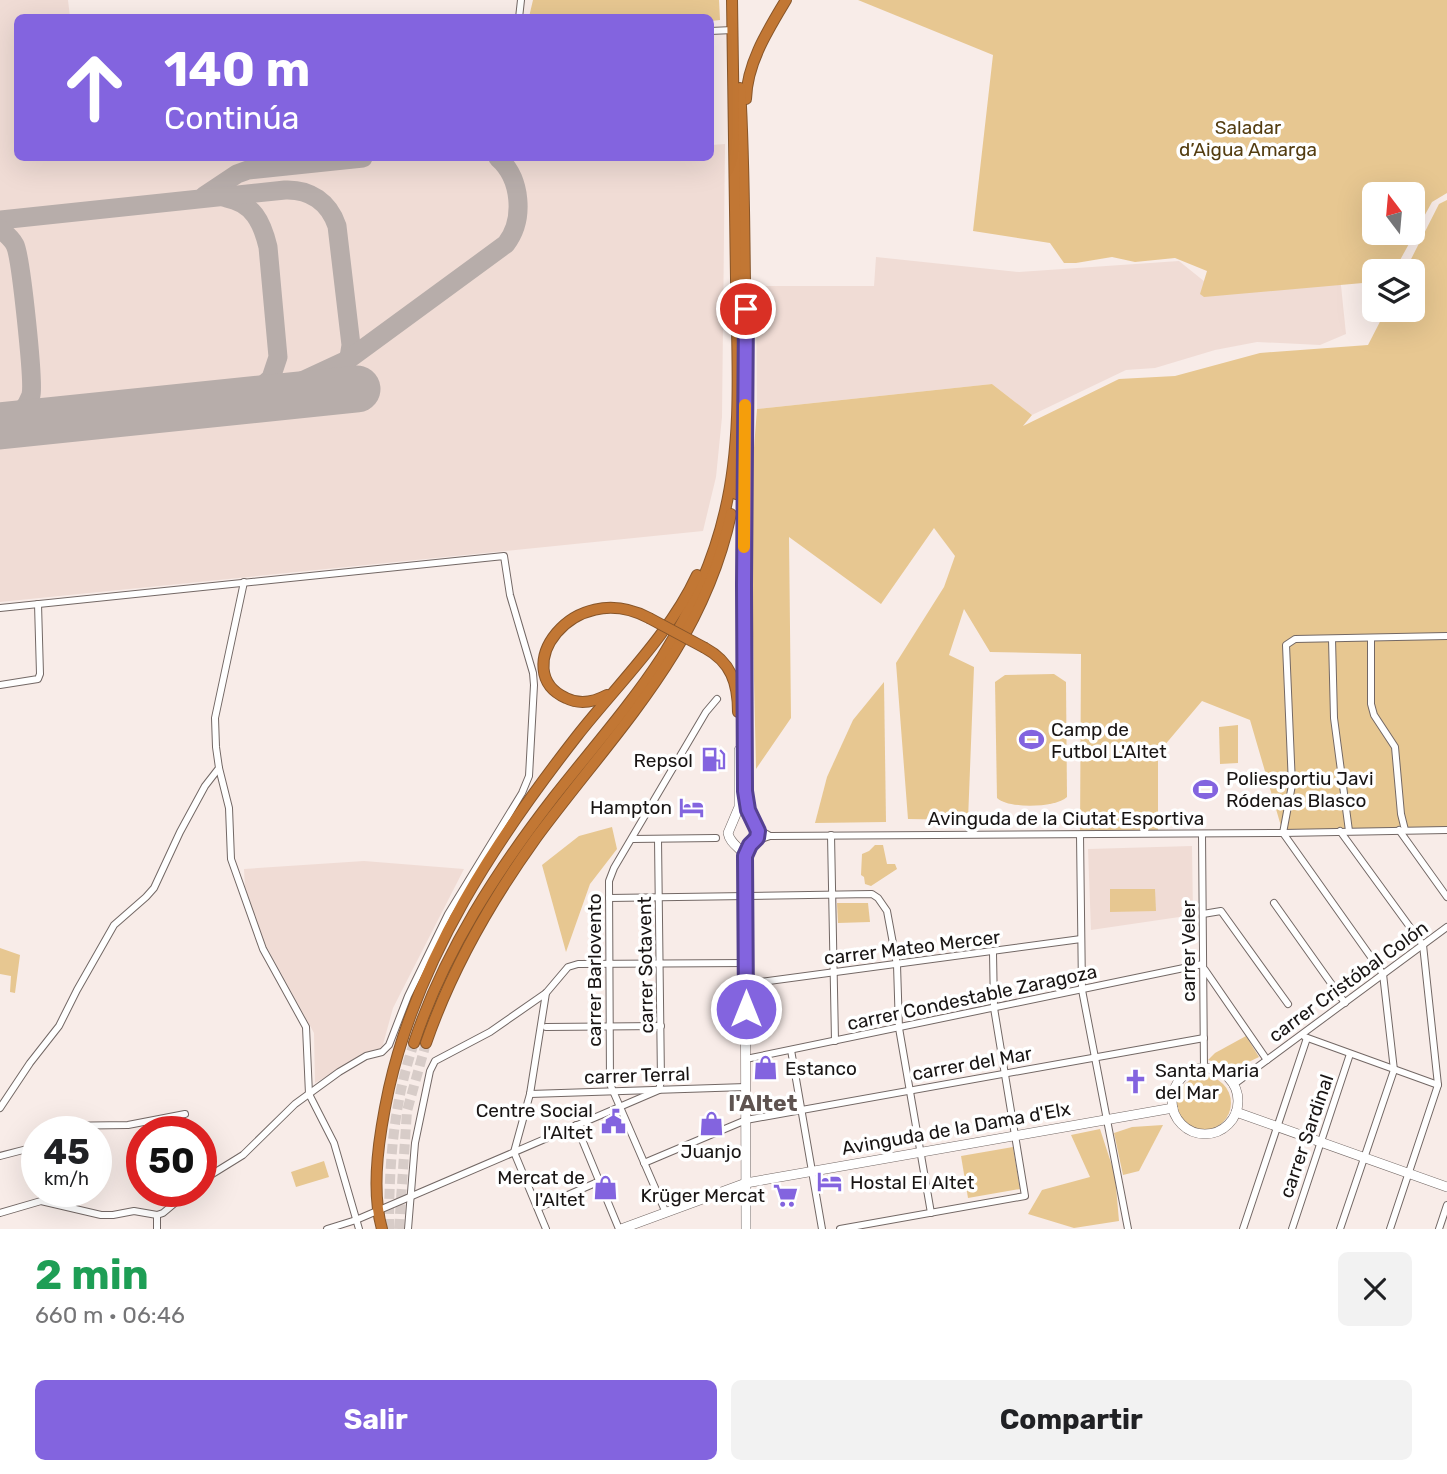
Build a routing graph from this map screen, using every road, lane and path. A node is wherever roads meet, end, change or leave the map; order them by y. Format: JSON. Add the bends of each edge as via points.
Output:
{"nodes":[{"id":1,"x":732,"y":0,"type":"edge"},
{"id":2,"x":738,"y":0,"type":"edge"},
{"id":3,"x":786,"y":0,"type":"edge"},
{"id":4,"x":733,"y":30,"type":"junction"},
{"id":5,"x":714,"y":31,"type":"edge"},
{"id":6,"x":739,"y":68,"type":"junction"},
{"id":7,"x":735,"y":163,"type":"junction"},
{"id":8,"x":744,"y":189,"type":"junction"},
{"id":9,"x":744,"y":434,"type":"junction"},
{"id":10,"x":719,"y":535,"type":"junction"},
{"id":11,"x":244,"y":582,"type":"junction"},
{"id":12,"x":38,"y":604,"type":"junction"},
{"id":13,"x":0,"y":608,"type":"edge"},
{"id":14,"x":1447,"y":636,"type":"edge"},
{"id":15,"x":1332,"y":639,"type":"junction"},
{"id":16,"x":1371,"y":639,"type":"junction"},
{"id":17,"x":0,"y":685,"type":"edge"},
{"id":18,"x":613,"y":692,"type":"junction"},
{"id":19,"x":717,"y":699,"type":"dead end"},
{"id":20,"x":738,"y":750,"type":"joint"},
{"id":21,"x":745,"y":761,"type":"joint"},
{"id":22,"x":219,"y":768,"type":"junction"},
{"id":23,"x":735,"y":819,"type":"junction"},
{"id":24,"x":641,"y":822,"type":"junction"},
{"id":25,"x":755,"y":824,"type":"junction"},
{"id":26,"x":728,"y":829,"type":"junction"},
{"id":27,"x":1402,"y":830,"type":"junction"},
{"id":28,"x":1447,"y":830,"type":"edge"},
{"id":29,"x":1340,"y":831,"type":"junction"},
{"id":30,"x":1349,"y":831,"type":"junction"},
{"id":31,"x":1283,"y":833,"type":"junction"},
{"id":32,"x":1202,"y":834,"type":"junction"},
{"id":33,"x":831,"y":835,"type":"junction"},
{"id":34,"x":1080,"y":835,"type":"junction"},
{"id":35,"x":770,"y":836,"type":"junction"},
{"id":36,"x":716,"y":838,"type":"junction"},
{"id":37,"x":632,"y":839,"type":"junction"},
{"id":38,"x":655,"y":839,"type":"junction"},
{"id":39,"x":752,"y":843,"type":"junction"},
{"id":40,"x":734,"y":844,"type":"junction"},
{"id":41,"x":745,"y":856,"type":"junction"},
{"id":42,"x":745,"y":896,"type":"junction"},
{"id":43,"x":832,"y":896,"type":"junction"},
{"id":44,"x":660,"y":897,"type":"junction"},
{"id":45,"x":1447,"y":897,"type":"edge"},
{"id":46,"x":609,"y":898,"type":"junction"},
{"id":47,"x":1274,"y":903,"type":"dead end"},
{"id":48,"x":1203,"y":914,"type":"junction"},
{"id":49,"x":1447,"y":928,"type":"edge"},
{"id":50,"x":1082,"y":939,"type":"junction"},
{"id":51,"x":1423,"y":945,"type":"junction"},
{"id":52,"x":993,"y":953,"type":"junction"},
{"id":53,"x":746,"y":962,"type":"junction"},
{"id":54,"x":661,"y":965,"type":"junction"},
{"id":55,"x":897,"y":965,"type":"junction"},
{"id":56,"x":610,"y":966,"type":"junction"},
{"id":57,"x":1204,"y":966,"type":"junction"},
{"id":58,"x":834,"y":973,"type":"junction"},
{"id":59,"x":1383,"y":974,"type":"junction"},
{"id":60,"x":746,"y":984,"type":"junction"},
{"id":61,"x":1082,"y":990,"type":"junction"},
{"id":62,"x":547,"y":993,"type":"junction"},
{"id":63,"x":1345,"y":1003,"type":"junction"},
{"id":64,"x":1288,"y":1004,"type":"dead end"},
{"id":65,"x":994,"y":1008,"type":"junction"},
{"id":66,"x":610,"y":1026,"type":"junction"},
{"id":67,"x":661,"y":1026,"type":"junction"},
{"id":68,"x":546,"y":1027,"type":"dead end"},
{"id":69,"x":899,"y":1028,"type":"junction"},
{"id":70,"x":1304,"y":1037,"type":"junction"},
{"id":71,"x":1204,"y":1038,"type":"junction"},
{"id":72,"x":835,"y":1041,"type":"junction"},
{"id":73,"x":791,"y":1050,"type":"junction"},
{"id":74,"x":1350,"y":1054,"type":"junction"},
{"id":75,"x":1094,"y":1058,"type":"junction"},
{"id":76,"x":746,"y":1059,"type":"junction"},
{"id":77,"x":1267,"y":1060,"type":"junction"},
{"id":78,"x":1204,"y":1069,"type":"junction"},
{"id":79,"x":1394,"y":1070,"type":"junction"},
{"id":80,"x":1005,"y":1074,"type":"junction"},
{"id":81,"x":1233,"y":1085,"type":"junction"},
{"id":82,"x":1438,"y":1085,"type":"junction"},
{"id":83,"x":746,"y":1087,"type":"junction"},
{"id":84,"x":659,"y":1090,"type":"junction"},
{"id":85,"x":613,"y":1091,"type":"junction"},
{"id":86,"x":910,"y":1091,"type":"junction"},
{"id":87,"x":309,"y":1094,"type":"junction"},
{"id":88,"x":530,"y":1094,"type":"junction"},
{"id":89,"x":620,"y":1105,"type":"junction"},
{"id":90,"x":0,"y":1108,"type":"edge"},
{"id":91,"x":1173,"y":1108,"type":"junction"},
{"id":92,"x":802,"y":1110,"type":"junction"},
{"id":93,"x":1236,"y":1112,"type":"junction"},
{"id":94,"x":185,"y":1114,"type":"dead end"},
{"id":95,"x":746,"y":1120,"type":"junction"},
{"id":96,"x":1106,"y":1120,"type":"junction"},
{"id":97,"x":112,"y":1125,"type":"edge"},
{"id":98,"x":576,"y":1125,"type":"junction"},
{"id":99,"x":1277,"y":1128,"type":"junction"},
{"id":100,"x":1015,"y":1136,"type":"junction"},
{"id":101,"x":1321,"y":1142,"type":"junction"},
{"id":102,"x":21,"y":1151,"type":"edge"},
{"id":103,"x":514,"y":1152,"type":"junction"},
{"id":104,"x":921,"y":1152,"type":"junction"},
{"id":105,"x":0,"y":1156,"type":"edge"},
{"id":106,"x":1364,"y":1158,"type":"junction"},
{"id":107,"x":644,"y":1163,"type":"junction"},
{"id":108,"x":812,"y":1170,"type":"junction"},
{"id":109,"x":217,"y":1171,"type":"edge"},
{"id":110,"x":1408,"y":1173,"type":"junction"},
{"id":111,"x":600,"y":1181,"type":"junction"},
{"id":112,"x":746,"y":1183,"type":"junction"},
{"id":113,"x":1447,"y":1187,"type":"edge"},
{"id":114,"x":410,"y":1197,"type":"junction"},
{"id":115,"x":1447,"y":1205,"type":"edge"},
{"id":116,"x":170,"y":1207,"type":"edge"},
{"id":117,"x":538,"y":1208,"type":"junction"},
{"id":118,"x":377,"y":1211,"type":"junction"},
{"id":119,"x":0,"y":1213,"type":"edge"},
{"id":120,"x":666,"y":1213,"type":"junction"},
{"id":121,"x":931,"y":1213,"type":"junction"},
{"id":122,"x":157,"y":1215,"type":"junction"},
{"id":123,"x":356,"y":1220,"type":"junction"},
{"id":124,"x":156,"y":1229,"type":"edge"},
{"id":125,"x":327,"y":1229,"type":"edge"},
{"id":126,"x":359,"y":1229,"type":"edge"},
{"id":127,"x":382,"y":1229,"type":"edge"},
{"id":128,"x":408,"y":1229,"type":"edge"},
{"id":129,"x":547,"y":1229,"type":"edge"},
{"id":130,"x":620,"y":1229,"type":"edge"},
{"id":131,"x":746,"y":1229,"type":"edge"},
{"id":132,"x":822,"y":1229,"type":"edge"},
{"id":133,"x":840,"y":1229,"type":"edge"},
{"id":134,"x":1128,"y":1229,"type":"edge"},
{"id":135,"x":1243,"y":1229,"type":"edge"},
{"id":136,"x":1292,"y":1229,"type":"edge"},
{"id":137,"x":1340,"y":1229,"type":"edge"},
{"id":138,"x":1390,"y":1229,"type":"edge"},
{"id":139,"x":1439,"y":1229,"type":"edge"}],
"edges":[{"from":1,"to":4,"type":"highway"},
{"from":2,"to":6,"type":"highway"},
{"from":3,"to":8,"type":"highway","via":[[750,74]]},
{"from":4,"to":5,"type":"street"},
{"from":4,"to":7,"type":"highway"},
{"from":6,"to":7,"type":"highway"},
{"from":6,"to":8,"type":"highway"},
{"from":7,"to":10,"type":"highway","via":[[737,406],[730,488]]},
{"from":8,"to":9,"type":"highway"},
{"from":9,"to":10,"type":"highway","via":[[727,536],[685,638],[486,912],[420,1043],[433,989],[476,909],[527,833],[661,658],[695,596]]},
{"from":9,"to":21,"type":"highway"},
{"from":10,"to":18,"type":"highway","via":[[675,612]]},
{"from":11,"to":12,"type":"street"},
{"from":11,"to":22,"type":"street","via":[[215,718]]},
{"from":11,"to":87,"type":"street","via":[[504,556],[510,595],[533,673],[528,776],[438,933],[389,1045]]},
{"from":12,"to":13,"type":"street"},
{"from":12,"to":17,"type":"street","via":[[38,679]]},
{"from":14,"to":16,"type":"street"},
{"from":15,"to":16,"type":"street"},
{"from":15,"to":30,"type":"street","via":[[1334,718]]},
{"from":15,"to":31,"type":"street","via":[[1295,639],[1286,645],[1292,785]]},
{"from":16,"to":27,"type":"street","via":[[1371,704],[1395,747]]},
{"from":18,"to":20,"type":"highway","bridge":true,"via":[[588,702],[569,700],[549,684],[545,673],[548,643],[567,622],[592,609],[628,609],[722,659],[734,678]]},
{"from":18,"to":118,"type":"highway","via":[[503,837],[433,960],[404,1033],[385,1107]]},
{"from":19,"to":24,"type":"street","name":"carrer Barlovento"},
{"from":20,"to":23,"type":"street"},
{"from":21,"to":25,"type":"street","via":[[746,797]]},
{"from":22,"to":87,"type":"street","via":[[229,808],[234,870],[262,948],[306,1027]]},
{"from":22,"to":90,"type":"street","via":[[180,832],[154,888],[114,925],[59,1026]]},
{"from":23,"to":25,"type":"street","via":[[744,817]]},
{"from":23,"to":26,"type":"street"},
{"from":24,"to":37,"type":"street","name":"carrer Barlovento"},
{"from":24,"to":38,"type":"street","via":[[644,832]]},
{"from":25,"to":35,"type":"street"},
{"from":25,"to":39,"type":"street"},
{"from":26,"to":36,"type":"street"},
{"from":26,"to":40,"type":"street"},
{"from":27,"to":28,"type":"street","name":"Avinguda de la Ciutat Esportiva"},
{"from":27,"to":30,"type":"street","name":"Avinguda de la Ciutat Esportiva"},
{"from":27,"to":45,"type":"street"},
{"from":29,"to":30,"type":"street","name":"Avinguda de la Ciutat Esportiva"},
{"from":29,"to":31,"type":"street","name":"Avinguda de la Ciutat Esportiva"},
{"from":29,"to":51,"type":"street"},
{"from":31,"to":32,"type":"street","name":"Avinguda de la Ciutat Esportiva"},
{"from":31,"to":59,"type":"street"},
{"from":32,"to":34,"type":"street","name":"Avinguda de la Ciutat Esportiva"},
{"from":32,"to":48,"type":"street","name":"carrer Veler"},
{"from":33,"to":34,"type":"street","name":"Avinguda de la Ciutat Esportiva"},
{"from":33,"to":35,"type":"street","name":"Avinguda de la Ciutat Esportiva"},
{"from":33,"to":43,"type":"street"},
{"from":34,"to":50,"type":"street"},
{"from":35,"to":39,"type":"street","name":"Avinguda de la Ciutat Esportiva"},
{"from":36,"to":38,"type":"street"},
{"from":36,"to":40,"type":"street"},
{"from":37,"to":38,"type":"street"},
{"from":37,"to":46,"type":"street","name":"carrer Barlovento","via":[[611,874]]},
{"from":38,"to":44,"type":"street","name":"carrer Sotavent"},
{"from":39,"to":40,"type":"street"},
{"from":39,"to":41,"type":"street"},
{"from":40,"to":41,"type":"street"},
{"from":41,"to":42,"type":"street"},
{"from":42,"to":43,"type":"street"},
{"from":42,"to":44,"type":"street"},
{"from":42,"to":53,"type":"street"},
{"from":43,"to":55,"type":"street","via":[[872,894],[878,898],[887,911]]},
{"from":43,"to":58,"type":"street"},
{"from":44,"to":46,"type":"street"},
{"from":44,"to":54,"type":"street","name":"carrer Sotavent"},
{"from":46,"to":56,"type":"street","name":"carrer Barlovento"},
{"from":47,"to":63,"type":"street"},
{"from":48,"to":57,"type":"street","name":"carrer Veler"},
{"from":48,"to":64,"type":"street","via":[[1221,911]]},
{"from":49,"to":51,"type":"street","name":"carrer Cristóbal Colón"},
{"from":50,"to":52,"type":"street","name":"carrer Mateo Mercer"},
{"from":50,"to":61,"type":"street"},
{"from":51,"to":59,"type":"street","name":"carrer Cristóbal Colón"},
{"from":51,"to":82,"type":"street"},
{"from":52,"to":55,"type":"street","name":"carrer Mateo Mercer"},
{"from":52,"to":65,"type":"street"},
{"from":53,"to":54,"type":"street"},
{"from":53,"to":60,"type":"street"},
{"from":54,"to":56,"type":"street"},
{"from":54,"to":67,"type":"street","name":"carrer Sotavent"},
{"from":55,"to":58,"type":"street","name":"carrer Mateo Mercer"},
{"from":55,"to":69,"type":"street"},
{"from":56,"to":62,"type":"street","via":[[568,967]]},
{"from":56,"to":66,"type":"street","name":"carrer Barlovento"},
{"from":57,"to":61,"type":"street","name":"carrer Condestable Zaragoza"},
{"from":57,"to":71,"type":"street","name":"carrer Veler"},
{"from":57,"to":77,"type":"street"},
{"from":58,"to":60,"type":"street","name":"carrer Mateo Mercer"},
{"from":58,"to":72,"type":"street"},
{"from":59,"to":63,"type":"street","name":"carrer Cristóbal Colón"},
{"from":59,"to":79,"type":"street"},
{"from":60,"to":76,"type":"street"},
{"from":61,"to":65,"type":"street","name":"carrer Condestable Zaragoza"},
{"from":61,"to":75,"type":"street"},
{"from":62,"to":88,"type":"street"},
{"from":62,"to":114,"type":"street","via":[[491,1032],[435,1060],[415,1143]]},
{"from":63,"to":70,"type":"street","name":"carrer Cristóbal Colón"},
{"from":65,"to":69,"type":"street","name":"carrer Condestable Zaragoza"},
{"from":65,"to":80,"type":"street"},
{"from":66,"to":67,"type":"street"},
{"from":66,"to":68,"type":"street"},
{"from":66,"to":85,"type":"street","name":"carrer Barlovento"},
{"from":67,"to":84,"type":"street","name":"carrer Sotavent"},
{"from":69,"to":72,"type":"street","name":"carrer Condestable Zaragoza"},
{"from":69,"to":86,"type":"street"},
{"from":70,"to":74,"type":"street"},
{"from":70,"to":77,"type":"street","name":"carrer Cristóbal Colón"},
{"from":70,"to":99,"type":"street"},
{"from":71,"to":75,"type":"street","name":"carrer del Mar"},
{"from":71,"to":78,"type":"street","name":"carrer Veler"},
{"from":72,"to":73,"type":"street","name":"carrer Condestable Zaragoza"},
{"from":73,"to":76,"type":"street","name":"carrer Condestable Zaragoza"},
{"from":73,"to":92,"type":"street"},
{"from":74,"to":79,"type":"street"},
{"from":74,"to":101,"type":"street","name":"carrer Sardinal"},
{"from":75,"to":80,"type":"street","name":"carrer del Mar"},
{"from":75,"to":96,"type":"street"},
{"from":76,"to":83,"type":"street"},
{"from":77,"to":81,"type":"street","name":"carrer Cristóbal Colón"},
{"from":78,"to":81,"type":"street","via":[[1221,1073]]},
{"from":78,"to":91,"type":"street","via":[[1181,1079],[1173,1093]]},
{"from":79,"to":82,"type":"street"},
{"from":79,"to":106,"type":"street"},
{"from":80,"to":86,"type":"street","name":"carrer del Mar"},
{"from":80,"to":100,"type":"street"},
{"from":81,"to":93,"type":"street"},
{"from":82,"to":110,"type":"street"},
{"from":83,"to":84,"type":"street","name":"carrer Terral"},
{"from":83,"to":95,"type":"street"},
{"from":84,"to":85,"type":"street","name":"carrer Terral"},
{"from":84,"to":89,"type":"street"},
{"from":85,"to":88,"type":"street","name":"carrer Terral"},
{"from":85,"to":89,"type":"street","name":"carrer Barlovento"},
{"from":86,"to":92,"type":"street","name":"carrer del Mar"},
{"from":86,"to":104,"type":"street"},
{"from":87,"to":109,"type":"street","via":[[243,1155]]},
{"from":87,"to":123,"type":"street","via":[[334,1143]]},
{"from":88,"to":103,"type":"street"},
{"from":89,"to":98,"type":"street"},
{"from":89,"to":107,"type":"street","name":"carrer Barlovento"},
{"from":91,"to":93,"type":"street","via":[[1182,1125],[1200,1134],[1220,1130]]},
{"from":91,"to":96,"type":"street","name":"Avinguda de la Dama d'Elx"},
{"from":92,"to":95,"type":"street","name":"carrer del Mar"},
{"from":92,"to":108,"type":"street"},
{"from":93,"to":99,"type":"street"},
{"from":94,"to":97,"type":"street"},
{"from":95,"to":107,"type":"street","name":"carrer del Mar"},
{"from":95,"to":112,"type":"street"},
{"from":96,"to":100,"type":"street","name":"Avinguda de la Dama d'Elx"},
{"from":96,"to":134,"type":"street"},
{"from":98,"to":103,"type":"street"},
{"from":98,"to":111,"type":"street"},
{"from":99,"to":101,"type":"street"},
{"from":99,"to":135,"type":"street"},
{"from":100,"to":104,"type":"street","name":"Avinguda de la Dama d'Elx"},
{"from":100,"to":121,"type":"street","via":[[1025,1196]]},
{"from":101,"to":106,"type":"street"},
{"from":101,"to":136,"type":"street","name":"carrer Sardinal"},
{"from":102,"to":105,"type":"street"},
{"from":103,"to":114,"type":"street"},
{"from":103,"to":117,"type":"street"},
{"from":104,"to":108,"type":"street","name":"Avinguda de la Dama d'Elx"},
{"from":104,"to":121,"type":"street"},
{"from":106,"to":110,"type":"street"},
{"from":106,"to":137,"type":"street"},
{"from":107,"to":120,"type":"street","name":"carrer Barlovento"},
{"from":108,"to":112,"type":"street","name":"Avinguda de la Dama d'Elx"},
{"from":108,"to":132,"type":"street"},
{"from":110,"to":113,"type":"street"},
{"from":110,"to":138,"type":"street"},
{"from":111,"to":117,"type":"street"},
{"from":111,"to":130,"type":"street"},
{"from":112,"to":120,"type":"street","name":"Avinguda de la Dama d'Elx"},
{"from":112,"to":131,"type":"street"},
{"from":114,"to":118,"type":"street"},
{"from":114,"to":128,"type":"street"},
{"from":115,"to":139,"type":"street"},
{"from":116,"to":122,"type":"street"},
{"from":117,"to":129,"type":"street"},
{"from":118,"to":123,"type":"street"},
{"from":118,"to":127,"type":"highway"},
{"from":119,"to":122,"type":"street","via":[[41,1201],[101,1215],[134,1210]]},
{"from":120,"to":130,"type":"street","name":"Avinguda de la Dama d'Elx"},
{"from":121,"to":133,"type":"street"},
{"from":122,"to":124,"type":"street"},
{"from":123,"to":125,"type":"street"},
{"from":123,"to":126,"type":"street"}]}
